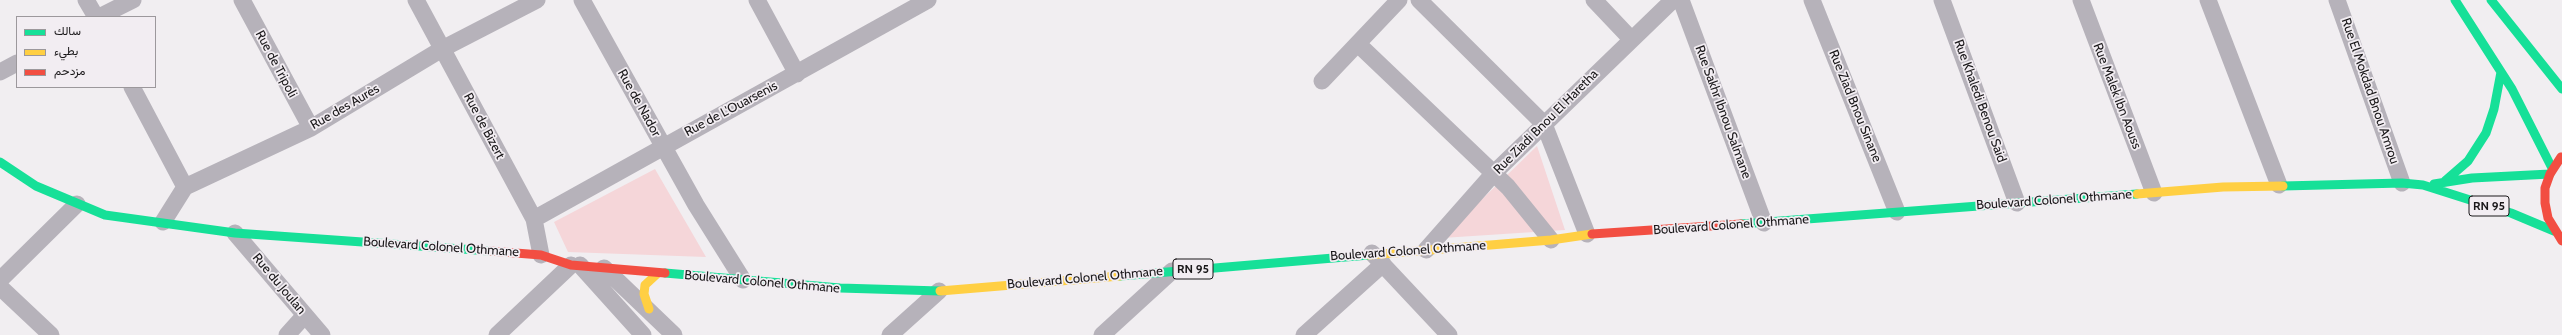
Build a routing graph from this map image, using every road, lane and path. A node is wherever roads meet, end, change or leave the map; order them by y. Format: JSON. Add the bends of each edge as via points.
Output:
{"nodes":[{"id":1,"x":86,"y":0,"type":"edge"},
{"id":2,"x":133,"y":0,"type":"edge"},
{"id":3,"x":242,"y":0,"type":"edge"},
{"id":4,"x":416,"y":0,"type":"edge"},
{"id":5,"x":537,"y":0,"type":"edge"},
{"id":6,"x":582,"y":0,"type":"edge"},
{"id":7,"x":757,"y":0,"type":"edge"},
{"id":8,"x":928,"y":0,"type":"edge"},
{"id":9,"x":1399,"y":0,"type":"edge"},
{"id":10,"x":1419,"y":0,"type":"edge"},
{"id":11,"x":1594,"y":0,"type":"edge"},
{"id":12,"x":1673,"y":0,"type":"edge"},
{"id":13,"x":1681,"y":0,"type":"edge"},
{"id":14,"x":1812,"y":0,"type":"edge"},
{"id":15,"x":1942,"y":0,"type":"edge"},
{"id":16,"x":2081,"y":0,"type":"edge"},
{"id":17,"x":2208,"y":0,"type":"edge"},
{"id":18,"x":2337,"y":0,"type":"edge"},
{"id":19,"x":2455,"y":0,"type":"edge"},
{"id":20,"x":2491,"y":0,"type":"edge"},
{"id":21,"x":95,"y":16,"type":"edge"},
{"id":22,"x":101,"y":16,"type":"edge"},
{"id":23,"x":1631,"y":39,"type":"junction"},
{"id":24,"x":1358,"y":44,"type":"junction"},
{"id":25,"x":442,"y":49,"type":"junction"},
{"id":26,"x":16,"y":64,"type":"edge"},
{"id":27,"x":0,"y":72,"type":"edge"},
{"id":28,"x":2501,"y":72,"type":"junction"},
{"id":29,"x":797,"y":74,"type":"junction"},
{"id":30,"x":1322,"y":82,"type":"dead end"},
{"id":31,"x":133,"y":88,"type":"edge"},
{"id":32,"x":2562,"y":89,"type":"edge"},
{"id":33,"x":1544,"y":124,"type":"junction"},
{"id":34,"x":310,"y":128,"type":"junction"},
{"id":35,"x":662,"y":146,"type":"junction"},
{"id":36,"x":2562,"y":156,"type":"edge"},
{"id":37,"x":0,"y":162,"type":"edge"},
{"id":38,"x":2551,"y":171,"type":"junction"},
{"id":39,"x":1494,"y":173,"type":"junction"},
{"id":40,"x":2445,"y":181,"type":"junction"},
{"id":41,"x":2402,"y":183,"type":"junction"},
{"id":42,"x":2279,"y":185,"type":"junction"},
{"id":43,"x":2423,"y":185,"type":"junction"},
{"id":44,"x":185,"y":187,"type":"junction"},
{"id":45,"x":2154,"y":193,"type":"junction"},
{"id":46,"x":2017,"y":203,"type":"junction"},
{"id":47,"x":77,"y":204,"type":"junction"},
{"id":48,"x":1897,"y":212,"type":"junction"},
{"id":49,"x":534,"y":219,"type":"junction"},
{"id":50,"x":163,"y":222,"type":"junction"},
{"id":51,"x":1764,"y":223,"type":"junction"},
{"id":52,"x":2554,"y":231,"type":"junction"},
{"id":53,"x":235,"y":233,"type":"junction"},
{"id":54,"x":1586,"y":234,"type":"junction"},
{"id":55,"x":1551,"y":240,"type":"junction"},
{"id":56,"x":2562,"y":241,"type":"edge"},
{"id":57,"x":1426,"y":250,"type":"junction"},
{"id":58,"x":541,"y":255,"type":"junction"},
{"id":59,"x":1377,"y":258,"type":"junction"},
{"id":60,"x":575,"y":265,"type":"junction"},
{"id":61,"x":604,"y":268,"type":"junction"},
{"id":62,"x":1172,"y":271,"type":"junction"},
{"id":63,"x":658,"y":273,"type":"junction"},
{"id":64,"x":0,"y":280,"type":"edge"},
{"id":65,"x":743,"y":280,"type":"junction"},
{"id":66,"x":0,"y":287,"type":"edge"},
{"id":67,"x":939,"y":291,"type":"junction"},
{"id":68,"x":649,"y":309,"type":"junction"},
{"id":69,"x":305,"y":315,"type":"junction"},
{"id":70,"x":51,"y":335,"type":"edge"},
{"id":71,"x":287,"y":335,"type":"edge"},
{"id":72,"x":322,"y":335,"type":"edge"},
{"id":73,"x":497,"y":335,"type":"edge"},
{"id":74,"x":643,"y":335,"type":"edge"},
{"id":75,"x":674,"y":335,"type":"edge"},
{"id":76,"x":890,"y":335,"type":"edge"},
{"id":77,"x":1102,"y":335,"type":"edge"},
{"id":78,"x":1304,"y":335,"type":"edge"},
{"id":79,"x":1450,"y":335,"type":"edge"}],
"edges":[{"from":1,"to":21,"type":"street"},
{"from":2,"to":22,"type":"street"},
{"from":3,"to":34,"type":"street","name":"Rue de Tripoli"},
{"from":4,"to":25,"type":"street","name":"Rue de Bizert"},
{"from":5,"to":25,"type":"street","name":"Rue des Aurès"},
{"from":6,"to":35,"type":"street","name":"Rue de Nador"},
{"from":7,"to":29,"type":"street"},
{"from":8,"to":29,"type":"street","name":"Rue de L'Ouarsenis"},
{"from":9,"to":24,"type":"street"},
{"from":10,"to":33,"type":"street"},
{"from":11,"to":23,"type":"street"},
{"from":12,"to":23,"type":"street","name":"Rue Ziadi Bnou El Haretha"},
{"from":13,"to":51,"type":"street","name":"Rue Sakhr Ibnou Salmane"},
{"from":14,"to":48,"type":"street","name":"Rue Ziad Bnou Sinane"},
{"from":15,"to":46,"type":"street","name":"Rue Khaledi Benou Said"},
{"from":16,"to":45,"type":"street","name":"Rue Malek Ibn Aouss"},
{"from":17,"to":42,"type":"street"},
{"from":18,"to":41,"type":"street","name":"Rue El Mokdad Bnou Amrou"},
{"from":19,"to":28,"type":"main road"},
{"from":20,"to":32,"type":"main road"},
{"from":23,"to":33,"type":"street","name":"Rue Ziadi Bnou El Haretha"},
{"from":24,"to":30,"type":"street"},
{"from":24,"to":39,"type":"street"},
{"from":25,"to":34,"type":"street","name":"Rue des Aurès"},
{"from":25,"to":49,"type":"street","name":"Rue de Bizert"},
{"from":26,"to":27,"type":"street"},
{"from":28,"to":38,"type":"main road"},
{"from":28,"to":40,"type":"main road","via":[[2494,109],[2486,133],[2468,161]]},
{"from":29,"to":35,"type":"street","name":"Rue de L'Ouarsenis"},
{"from":31,"to":44,"type":"street"},
{"from":33,"to":39,"type":"street","name":"Rue Ziadi Bnou El Haretha"},
{"from":33,"to":54,"type":"street"},
{"from":34,"to":44,"type":"street","name":"Rue des Aurès"},
{"from":35,"to":49,"type":"street","name":"Rue de L'Ouarsenis"},
{"from":35,"to":65,"type":"street","name":"Rue de Nador"},
{"from":36,"to":38,"type":"main road"},
{"from":37,"to":47,"type":"main road","name":"Boulevard Colonel Othmane","number":"RN 95","via":[[36,186]]},
{"from":38,"to":40,"type":"main road","number":"RN 95"},
{"from":38,"to":52,"type":"main road","via":[[2545,188],[2544,203]]},
{"from":39,"to":55,"type":"street"},
{"from":39,"to":57,"type":"street","name":"Rue Ziadi Bnou El Haretha"},
{"from":40,"to":43,"type":"main road","number":"RN 95"},
{"from":41,"to":42,"type":"main road","name":"Boulevard Colonel Othmane","number":"RN 95"},
{"from":41,"to":43,"type":"main road","number":"RN 95"},
{"from":42,"to":45,"type":"main road","name":"Boulevard Colonel Othmane","number":"RN 95"},
{"from":43,"to":52,"type":"main road","number":"RN 95","via":[[2511,213]]},
{"from":44,"to":50,"type":"street"},
{"from":45,"to":46,"type":"main road","name":"Boulevard Colonel Othmane","number":"RN 95"},
{"from":46,"to":48,"type":"main road","name":"Boulevard Colonel Othmane","number":"RN 95"},
{"from":47,"to":50,"type":"main road","name":"Boulevard Colonel Othmane","number":"RN 95","via":[[105,215]]},
{"from":47,"to":64,"type":"street"},
{"from":48,"to":51,"type":"main road","name":"Boulevard Colonel Othmane","number":"RN 95"},
{"from":49,"to":58,"type":"street","name":"Rue de Bizert"},
{"from":50,"to":53,"type":"main road","name":"Boulevard Colonel Othmane","number":"RN 95"},
{"from":51,"to":54,"type":"main road","name":"Boulevard Colonel Othmane","number":"RN 95"},
{"from":52,"to":56,"type":"main road"},
{"from":53,"to":58,"type":"main road","name":"Boulevard Colonel Othmane","number":"RN 95"},
{"from":53,"to":69,"type":"street","name":"Rue du Joulan"},
{"from":54,"to":55,"type":"main road","name":"Boulevard Colonel Othmane","number":"RN 95"},
{"from":55,"to":57,"type":"main road","name":"Boulevard Colonel Othmane","number":"RN 95"},
{"from":57,"to":59,"type":"main road","name":"Boulevard Colonel Othmane","number":"RN 95"},
{"from":58,"to":60,"type":"main road","name":"Boulevard Colonel Othmane","number":"RN 95"},
{"from":59,"to":62,"type":"main road","name":"Boulevard Colonel Othmane","number":"RN 95"},
{"from":59,"to":78,"type":"street"},
{"from":59,"to":79,"type":"street"},
{"from":60,"to":61,"type":"main road","name":"Boulevard Colonel Othmane","number":"RN 95"},
{"from":60,"to":73,"type":"street"},
{"from":60,"to":74,"type":"street"},
{"from":61,"to":63,"type":"main road","name":"Boulevard Colonel Othmane","number":"RN 95"},
{"from":61,"to":68,"type":"street"},
{"from":62,"to":67,"type":"main road","name":"Boulevard Colonel Othmane","number":"RN 95"},
{"from":62,"to":77,"type":"street"},
{"from":63,"to":65,"type":"main road","name":"Boulevard Colonel Othmane","number":"RN 95"},
{"from":63,"to":68,"type":"main road","via":[[645,285],[644,294]]},
{"from":65,"to":67,"type":"main road","name":"Boulevard Colonel Othmane","number":"RN 95","via":[[840,288]]},
{"from":66,"to":70,"type":"street"},
{"from":67,"to":76,"type":"street"},
{"from":68,"to":75,"type":"street"},
{"from":69,"to":71,"type":"street"},
{"from":69,"to":72,"type":"street","name":"Rue du Joulan"}]}
